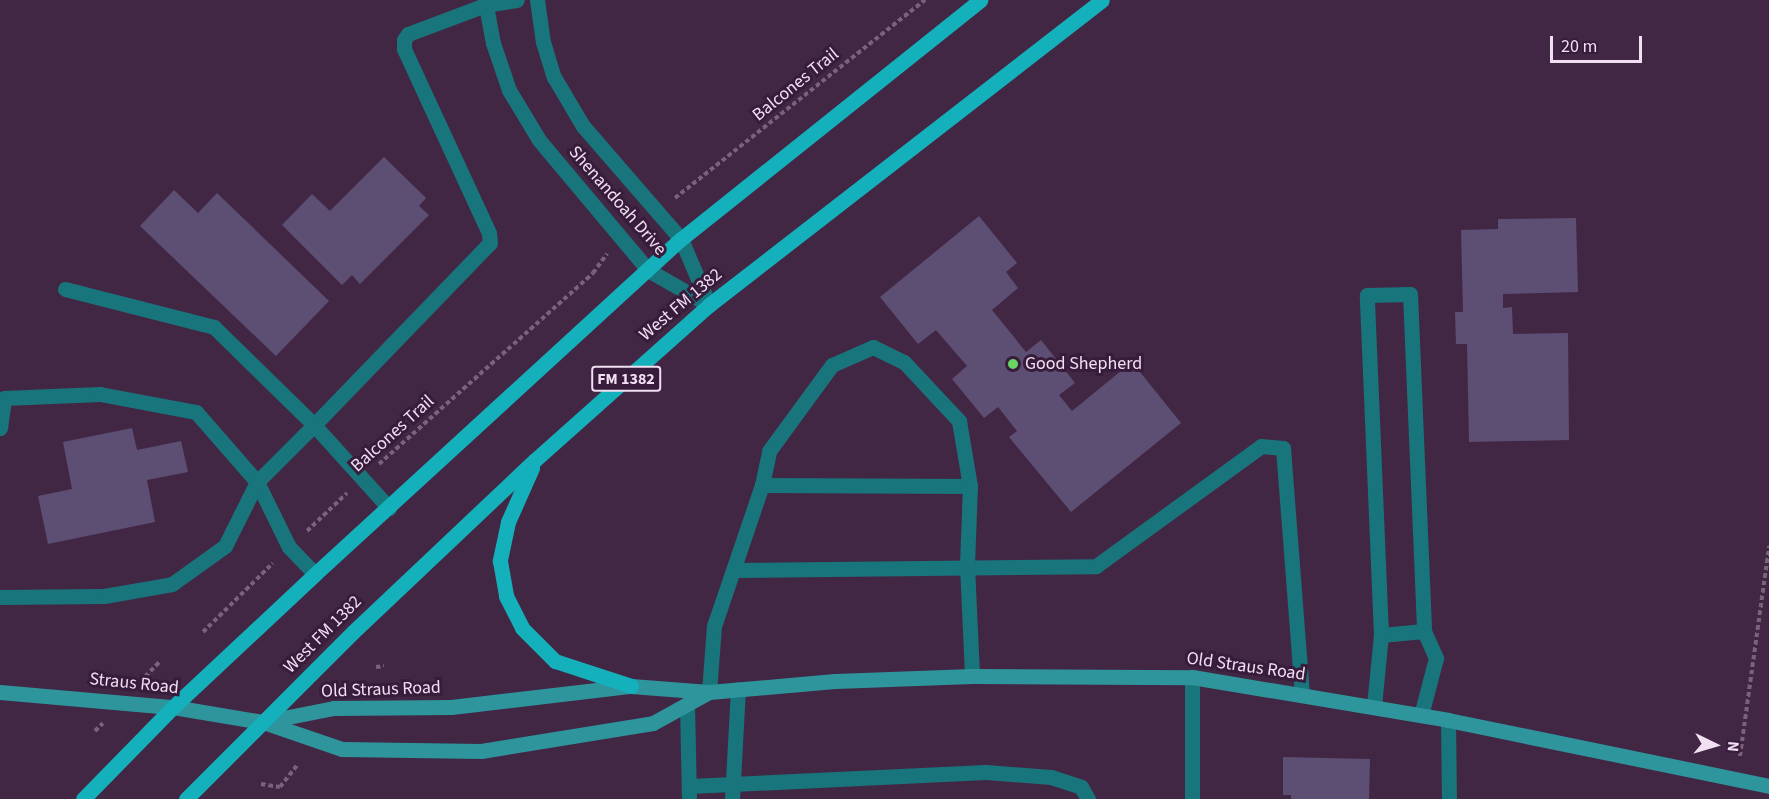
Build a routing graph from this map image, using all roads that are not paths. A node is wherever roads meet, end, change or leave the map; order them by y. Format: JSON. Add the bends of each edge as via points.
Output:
{"nodes":[{"id":1,"x":517,"y":0,"type":"edge"},
{"id":2,"x":537,"y":0,"type":"edge"},
{"id":3,"x":980,"y":0,"type":"edge"},
{"id":4,"x":1102,"y":0,"type":"edge"},
{"id":5,"x":485,"y":3,"type":"edge"},
{"id":6,"x":681,"y":239,"type":"junction"},
{"id":7,"x":648,"y":270,"type":"junction"},
{"id":8,"x":65,"y":289,"type":"dead end"},
{"id":9,"x":708,"y":305,"type":"junction"},
{"id":10,"x":314,"y":425,"type":"junction"},
{"id":11,"x":0,"y":428,"type":"edge"},
{"id":12,"x":535,"y":460,"type":"junction"},
{"id":13,"x":257,"y":482,"type":"junction"},
{"id":14,"x":762,"y":486,"type":"junction"},
{"id":15,"x":970,"y":486,"type":"junction"},
{"id":16,"x":389,"y":508,"type":"junction"},
{"id":17,"x":968,"y":565,"type":"junction"},
{"id":18,"x":735,"y":570,"type":"junction"},
{"id":19,"x":315,"y":574,"type":"junction"},
{"id":20,"x":0,"y":597,"type":"edge"},
{"id":21,"x":1424,"y":631,"type":"junction"},
{"id":22,"x":1381,"y":635,"type":"junction"},
{"id":23,"x":972,"y":676,"type":"junction"},
{"id":24,"x":1192,"y":677,"type":"junction"},
{"id":25,"x":631,"y":686,"type":"junction"},
{"id":26,"x":738,"y":689,"type":"junction"},
{"id":27,"x":0,"y":692,"type":"edge"},
{"id":28,"x":709,"y":692,"type":"junction"},
{"id":29,"x":1302,"y":694,"type":"junction"},
{"id":30,"x":687,"y":704,"type":"junction"},
{"id":31,"x":1374,"y":706,"type":"junction"},
{"id":32,"x":173,"y":707,"type":"junction"},
{"id":33,"x":1421,"y":715,"type":"junction"},
{"id":34,"x":1448,"y":720,"type":"junction"},
{"id":35,"x":263,"y":722,"type":"junction"},
{"id":36,"x":1769,"y":786,"type":"edge"},
{"id":37,"x":690,"y":793,"type":"edge"},
{"id":38,"x":732,"y":793,"type":"edge"},
{"id":39,"x":83,"y":799,"type":"edge"},
{"id":40,"x":186,"y":799,"type":"edge"},
{"id":41,"x":1088,"y":799,"type":"edge"},
{"id":42,"x":1192,"y":799,"type":"edge"},
{"id":43,"x":1449,"y":799,"type":"edge"}],
"edges":[{"from":1,"to":5,"type":"street"},
{"from":2,"to":6,"type":"street","name":"Shenandoah Drive","via":[[543,42],[555,77],[577,116]]},
{"from":3,"to":6,"type":"main road"},
{"from":4,"to":9,"type":"main road","name":"West FM 1382","number":"FM 1382"},
{"from":5,"to":7,"type":"street","name":"Shenandoah Drive","via":[[509,90],[539,140]]},
{"from":5,"to":10,"type":"street","via":[[408,34],[404,49],[489,233],[490,243]]},
{"from":6,"to":7,"type":"main road"},
{"from":6,"to":9,"type":"street","name":"Shenandoah Drive"},
{"from":7,"to":9,"type":"street","name":"Shenandoah Drive"},
{"from":7,"to":16,"type":"main road"},
{"from":8,"to":10,"type":"street","via":[[214,327]]},
{"from":9,"to":12,"type":"main road","name":"West FM 1382","number":"FM 1382"},
{"from":10,"to":13,"type":"street"},
{"from":10,"to":16,"type":"street"},
{"from":11,"to":13,"type":"street","via":[[4,398],[100,394],[196,412]]},
{"from":12,"to":25,"type":"main road","via":[[507,522],[500,561],[506,596],[522,628],[555,661]]},
{"from":12,"to":35,"type":"main road","name":"West FM 1382","number":"FM 1382"},
{"from":13,"to":19,"type":"street","via":[[289,547]]},
{"from":13,"to":20,"type":"street","via":[[225,546],[172,584],[104,596]]},
{"from":14,"to":15,"type":"street"},
{"from":14,"to":15,"type":"street","via":[[769,451],[832,365],[873,347],[904,362],[959,421]]},
{"from":14,"to":18,"type":"street"},
{"from":15,"to":17,"type":"street"},
{"from":16,"to":19,"type":"main road"},
{"from":17,"to":18,"type":"street"},
{"from":17,"to":23,"type":"street"},
{"from":17,"to":29,"type":"street","via":[[1096,566],[1260,446],[1283,448]]},
{"from":18,"to":28,"type":"street","via":[[714,626]]},
{"from":19,"to":32,"type":"main road"},
{"from":21,"to":22,"type":"street"},
{"from":21,"to":22,"type":"street","via":[[1410,294],[1367,295]]},
{"from":21,"to":33,"type":"street","via":[[1436,658]]},
{"from":22,"to":31,"type":"street"},
{"from":23,"to":24,"type":"street","name":"Old Straus Road"},
{"from":23,"to":26,"type":"street","name":"Old Straus Road"},
{"from":24,"to":29,"type":"street","name":"Old Straus Road"},
{"from":24,"to":42,"type":"street"},
{"from":25,"to":28,"type":"street","name":"Old Straus Road"},
{"from":25,"to":35,"type":"street","name":"Old Straus Road","via":[[451,706],[334,708]]},
{"from":26,"to":28,"type":"street","name":"Old Straus Road"},
{"from":26,"to":38,"type":"street"},
{"from":27,"to":32,"type":"street","name":"Straus Road"},
{"from":28,"to":30,"type":"street","name":"Old Straus Road"},
{"from":29,"to":31,"type":"street","name":"Old Straus Road"},
{"from":30,"to":35,"type":"street","name":"Old Straus Road","via":[[653,723],[482,751],[342,749]]},
{"from":30,"to":37,"type":"street"},
{"from":31,"to":33,"type":"street","name":"Old Straus Road"},
{"from":32,"to":35,"type":"street","name":"Straus Road"},
{"from":32,"to":39,"type":"main road"},
{"from":33,"to":34,"type":"street","name":"Old Straus Road"},
{"from":34,"to":36,"type":"street","name":"Old Straus Road"},
{"from":34,"to":43,"type":"street"},
{"from":35,"to":40,"type":"main road","name":"West FM 1382","number":"FM 1382"},
{"from":37,"to":38,"type":"street"},
{"from":38,"to":41,"type":"street","via":[[986,772],[1051,777],[1082,787]]}]}
